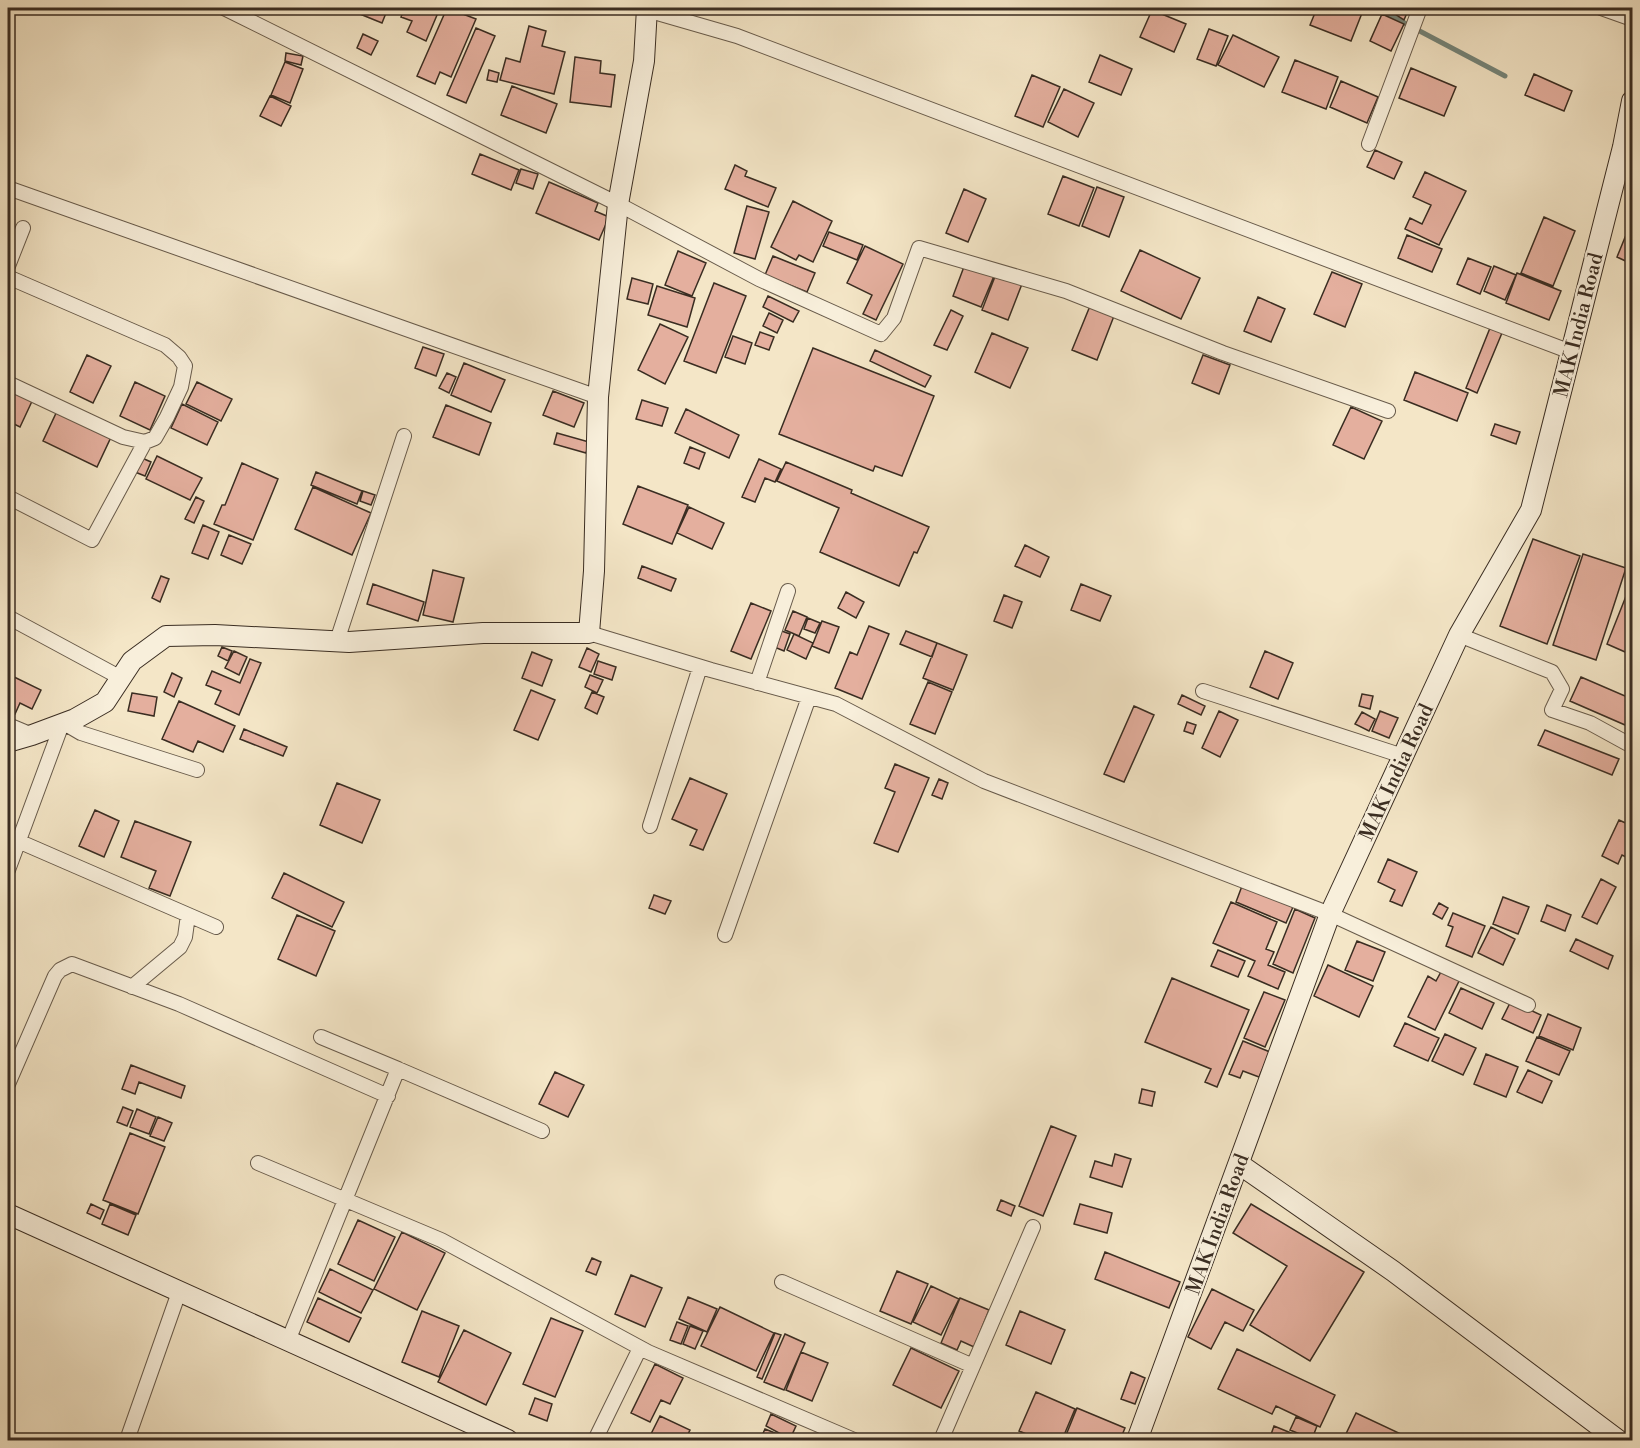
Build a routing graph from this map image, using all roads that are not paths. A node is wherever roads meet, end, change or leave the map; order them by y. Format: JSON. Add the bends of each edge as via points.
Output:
{"nodes":[{"id":1,"x":224,"y":8,"type":"edge"},
{"id":2,"x":645,"y":8,"type":"edge"},
{"id":3,"x":1420,"y":8,"type":"edge"},
{"id":4,"x":1601,"y":8,"type":"edge"},
{"id":5,"x":1632,"y":19,"type":"edge"},
{"id":6,"x":1632,"y":100,"type":"edge"},
{"id":7,"x":1369,"y":144,"type":"dead end"},
{"id":8,"x":8,"y":188,"type":"edge"},
{"id":9,"x":618,"y":204,"type":"junction"},
{"id":10,"x":23,"y":228,"type":"dead end"},
{"id":11,"x":8,"y":266,"type":"edge"},
{"id":12,"x":8,"y":277,"type":"edge"},
{"id":13,"x":1571,"y":352,"type":"junction"},
{"id":14,"x":8,"y":383,"type":"edge"},
{"id":15,"x":598,"y":397,"type":"junction"},
{"id":16,"x":1388,"y":411,"type":"dead end"},
{"id":17,"x":404,"y":436,"type":"dead end"},
{"id":18,"x":145,"y":442,"type":"junction"},
{"id":19,"x":8,"y":497,"type":"edge"},
{"id":20,"x":788,"y":591,"type":"dead end"},
{"id":21,"x":8,"y":617,"type":"edge"},
{"id":22,"x":589,"y":633,"type":"junction"},
{"id":23,"x":1459,"y":634,"type":"junction"},
{"id":24,"x":337,"y":641,"type":"junction"},
{"id":25,"x":700,"y":667,"type":"junction"},
{"id":26,"x":121,"y":678,"type":"junction"},
{"id":27,"x":757,"y":683,"type":"junction"},
{"id":28,"x":1203,"y":691,"type":"dead end"},
{"id":29,"x":809,"y":697,"type":"junction"},
{"id":30,"x":63,"y":723,"type":"junction"},
{"id":31,"x":8,"y":725,"type":"edge"},
{"id":32,"x":32,"y":735,"type":"junction"},
{"id":33,"x":8,"y":742,"type":"edge"},
{"id":34,"x":1632,"y":746,"type":"edge"},
{"id":35,"x":1403,"y":756,"type":"junction"},
{"id":36,"x":197,"y":770,"type":"dead end"},
{"id":37,"x":650,"y":826,"type":"dead end"},
{"id":38,"x":18,"y":841,"type":"junction"},
{"id":39,"x":8,"y":870,"type":"edge"},
{"id":40,"x":1330,"y":914,"type":"junction"},
{"id":41,"x":188,"y":915,"type":"junction"},
{"id":42,"x":216,"y":927,"type":"dead end"},
{"id":43,"x":725,"y":935,"type":"dead end"},
{"id":44,"x":132,"y":987,"type":"junction"},
{"id":45,"x":1528,"y":1005,"type":"dead end"},
{"id":46,"x":321,"y":1037,"type":"dead end"},
{"id":47,"x":398,"y":1070,"type":"junction"},
{"id":48,"x":8,"y":1084,"type":"edge"},
{"id":49,"x":388,"y":1096,"type":"junction"},
{"id":50,"x":542,"y":1131,"type":"dead end"},
{"id":51,"x":258,"y":1163,"type":"dead end"},
{"id":52,"x":1239,"y":1164,"type":"junction"},
{"id":53,"x":346,"y":1199,"type":"junction"},
{"id":54,"x":8,"y":1214,"type":"edge"},
{"id":55,"x":1033,"y":1227,"type":"dead end"},
{"id":56,"x":782,"y":1282,"type":"dead end"},
{"id":57,"x":179,"y":1292,"type":"junction"},
{"id":58,"x":288,"y":1341,"type":"junction"},
{"id":59,"x":640,"y":1348,"type":"junction"},
{"id":60,"x":974,"y":1366,"type":"junction"},
{"id":61,"x":127,"y":1440,"type":"edge"},
{"id":62,"x":508,"y":1440,"type":"edge"},
{"id":63,"x":595,"y":1440,"type":"edge"},
{"id":64,"x":854,"y":1440,"type":"edge"},
{"id":65,"x":941,"y":1440,"type":"edge"},
{"id":66,"x":1137,"y":1440,"type":"edge"},
{"id":67,"x":1618,"y":1440,"type":"edge"}],
"edges":[{"from":1,"to":9,"type":"street"},
{"from":2,"to":9,"type":"street","via":[[644,61]]},
{"from":2,"to":13,"type":"street","via":[[748,40]]},
{"from":3,"to":7,"type":"street"},
{"from":4,"to":5,"type":"street"},
{"from":6,"to":13,"type":"street","name":"MAK India Road"},
{"from":8,"to":15,"type":"street"},
{"from":9,"to":15,"type":"street"},
{"from":9,"to":16,"type":"street","via":[[759,279],[881,334],[894,318],[920,248],[1066,291],[1223,353]]},
{"from":10,"to":11,"type":"street"},
{"from":12,"to":18,"type":"street","via":[[165,345],[179,357],[185,366],[181,387],[155,438]]},
{"from":13,"to":23,"type":"street","name":"MAK India Road","via":[[1531,510]]},
{"from":14,"to":18,"type":"street","via":[[123,438]]},
{"from":15,"to":22,"type":"street"},
{"from":17,"to":24,"type":"street"},
{"from":18,"to":19,"type":"street","via":[[92,540]]},
{"from":20,"to":27,"type":"street"},
{"from":21,"to":26,"type":"street"},
{"from":22,"to":24,"type":"street","via":[[483,633]]},
{"from":22,"to":25,"type":"street"},
{"from":23,"to":34,"type":"street","via":[[1552,672],[1562,689],[1552,710],[1590,723]]},
{"from":23,"to":35,"type":"street","name":"MAK India Road"},
{"from":24,"to":26,"type":"street","via":[[166,636],[132,661]]},
{"from":25,"to":27,"type":"street"},
{"from":25,"to":37,"type":"street"},
{"from":26,"to":30,"type":"street","via":[[105,702]]},
{"from":27,"to":29,"type":"street"},
{"from":28,"to":35,"type":"street"},
{"from":29,"to":40,"type":"street","via":[[836,704],[984,781]]},
{"from":29,"to":43,"type":"street"},
{"from":30,"to":32,"type":"street"},
{"from":30,"to":36,"type":"street","via":[[81,733]]},
{"from":30,"to":38,"type":"street"},
{"from":31,"to":32,"type":"street"},
{"from":32,"to":33,"type":"street"},
{"from":35,"to":40,"type":"street","name":"MAK India Road"},
{"from":38,"to":39,"type":"street"},
{"from":38,"to":41,"type":"street"},
{"from":40,"to":45,"type":"street"},
{"from":40,"to":52,"type":"street","name":"MAK India Road"},
{"from":41,"to":42,"type":"street"},
{"from":41,"to":44,"type":"street","via":[[180,947]]},
{"from":44,"to":48,"type":"street","via":[[72,964],[60,970]]},
{"from":44,"to":49,"type":"street"},
{"from":46,"to":47,"type":"street"},
{"from":47,"to":49,"type":"street"},
{"from":47,"to":50,"type":"street"},
{"from":49,"to":53,"type":"street"},
{"from":51,"to":53,"type":"street"},
{"from":52,"to":66,"type":"street","name":"MAK India Road"},
{"from":52,"to":67,"type":"street","via":[[1393,1271]]},
{"from":53,"to":58,"type":"street"},
{"from":53,"to":59,"type":"street","via":[[441,1240]]},
{"from":54,"to":57,"type":"street"},
{"from":55,"to":60,"type":"street"},
{"from":56,"to":60,"type":"street"},
{"from":57,"to":58,"type":"street"},
{"from":57,"to":61,"type":"street"},
{"from":58,"to":62,"type":"street"},
{"from":59,"to":63,"type":"street"},
{"from":59,"to":64,"type":"street"},
{"from":60,"to":65,"type":"street"}]}
